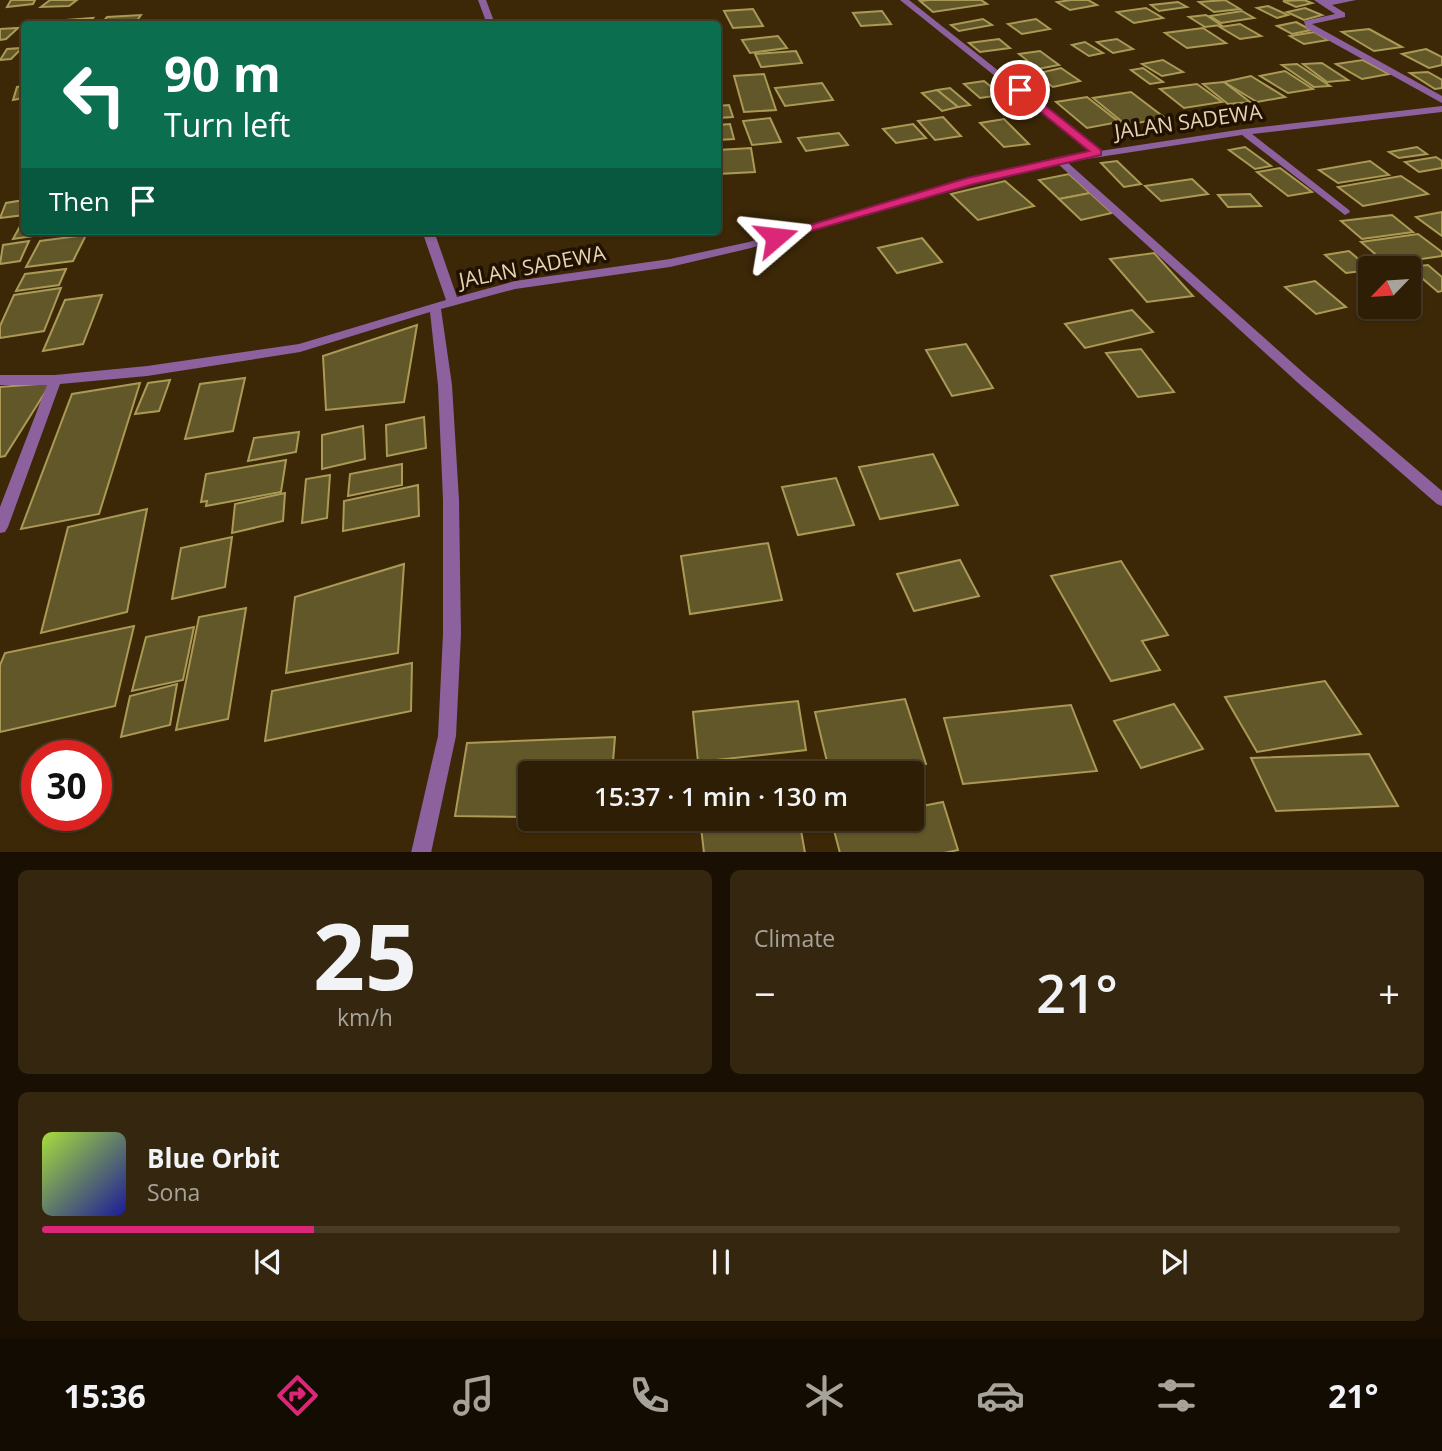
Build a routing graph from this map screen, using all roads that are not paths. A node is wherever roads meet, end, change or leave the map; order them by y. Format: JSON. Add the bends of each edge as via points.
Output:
{"nodes":[{"id":1,"x":482,"y":0,"type":"edge"},
{"id":2,"x":904,"y":0,"type":"edge"},
{"id":3,"x":1352,"y":0,"type":"edge"},
{"id":4,"x":1322,"y":2,"type":"edge"},
{"id":5,"x":490,"y":21,"type":"edge"},
{"id":6,"x":1442,"y":100,"type":"edge"},
{"id":7,"x":1442,"y":109,"type":"edge"},
{"id":8,"x":1244,"y":132,"type":"junction"},
{"id":9,"x":1097,"y":153,"type":"junction"},
{"id":10,"x":1059,"y":160,"type":"junction"},
{"id":11,"x":1345,"y":212,"type":"dead end"},
{"id":12,"x":429,"y":235,"type":"edge"},
{"id":13,"x":453,"y":302,"type":"junction"},
{"id":14,"x":435,"y":306,"type":"junction"},
{"id":15,"x":0,"y":380,"type":"edge"},
{"id":16,"x":55,"y":380,"type":"junction"},
{"id":17,"x":1442,"y":500,"type":"edge"},
{"id":18,"x":0,"y":527,"type":"edge"},
{"id":19,"x":421,"y":852,"type":"edge"}],
"edges":[{"from":1,"to":5,"type":"street"},
{"from":2,"to":9,"type":"street"},
{"from":3,"to":4,"type":"street"},
{"from":4,"to":6,"type":"street","via":[[1342,15],[1307,23],[1310,26]]},
{"from":7,"to":8,"type":"street","name":"JALAN SADEWA"},
{"from":8,"to":9,"type":"street","name":"JALAN SADEWA"},
{"from":8,"to":11,"type":"street"},
{"from":9,"to":10,"type":"street","name":"JALAN SADEWA"},
{"from":10,"to":13,"type":"street","name":"JALAN SADEWA","via":[[751,245],[670,263],[515,285]]},
{"from":10,"to":17,"type":"street"},
{"from":12,"to":13,"type":"street"},
{"from":13,"to":14,"type":"street","name":"JALAN SADEWA"},
{"from":14,"to":16,"type":"street","name":"JALAN SADEWA","via":[[300,348]]},
{"from":14,"to":19,"type":"street","via":[[451,500],[452,634],[447,736]]},
{"from":15,"to":16,"type":"street","name":"JALAN SADEWA"},
{"from":16,"to":18,"type":"street"}]}
